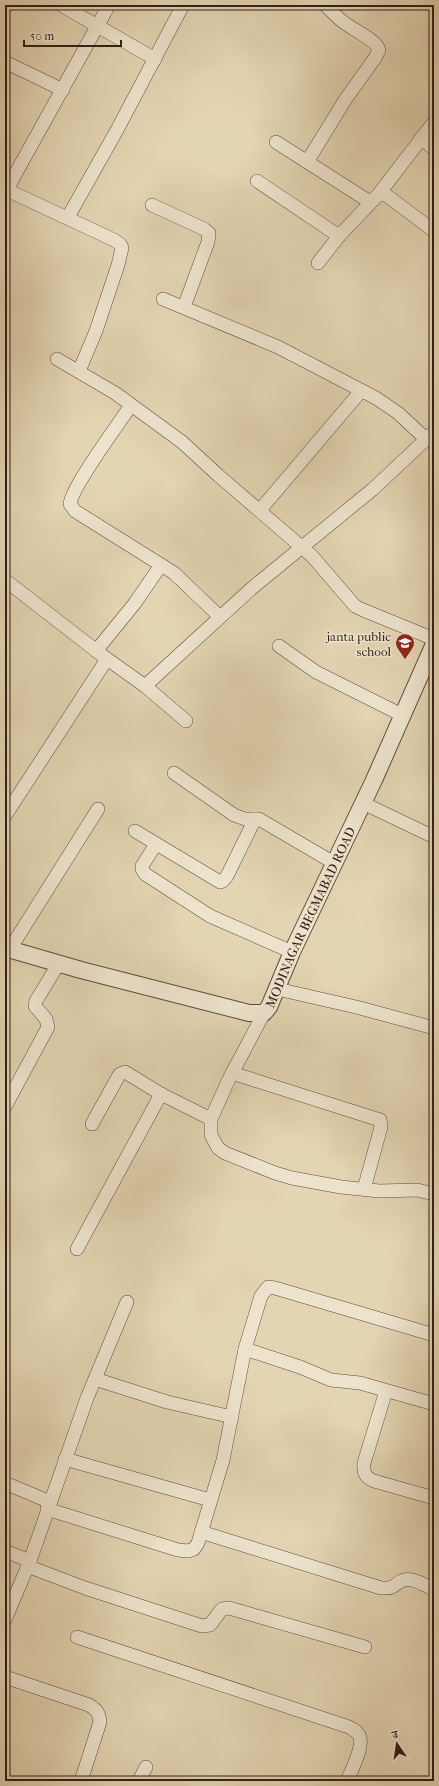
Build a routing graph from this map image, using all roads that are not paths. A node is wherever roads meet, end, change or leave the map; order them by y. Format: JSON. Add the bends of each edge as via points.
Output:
{"nodes":[{"id":1,"x":61,"y":5,"type":"edge"},
{"id":2,"x":109,"y":5,"type":"edge"},
{"id":3,"x":183,"y":5,"type":"edge"},
{"id":4,"x":326,"y":6,"type":"dead end"},
{"id":5,"x":98,"y":26,"type":"junction"},
{"id":6,"x":155,"y":60,"type":"junction"},
{"id":7,"x":5,"y":62,"type":"edge"},
{"id":8,"x":63,"y":90,"type":"junction"},
{"id":9,"x":434,"y":122,"type":"edge"},
{"id":10,"x":421,"y":138,"type":"junction"},
{"id":11,"x":276,"y":142,"type":"dead end"},
{"id":12,"x":434,"y":149,"type":"edge"},
{"id":13,"x":306,"y":162,"type":"junction"},
{"id":14,"x":256,"y":181,"type":"dead end"},
{"id":15,"x":6,"y":189,"type":"edge"},
{"id":16,"x":374,"y":198,"type":"junction"},
{"id":17,"x":152,"y":205,"type":"dead end"},
{"id":18,"x":68,"y":217,"type":"junction"},
{"id":19,"x":434,"y":231,"type":"edge"},
{"id":20,"x":339,"y":236,"type":"junction"},
{"id":21,"x":318,"y":263,"type":"dead end"},
{"id":22,"x":163,"y":299,"type":"dead end"},
{"id":23,"x":184,"y":307,"type":"junction"},
{"id":24,"x":57,"y":359,"type":"dead end"},
{"id":25,"x":79,"y":371,"type":"junction"},
{"id":26,"x":362,"y":391,"type":"junction"},
{"id":27,"x":131,"y":405,"type":"junction"},
{"id":28,"x":430,"y":435,"type":"edge"},
{"id":29,"x":260,"y":510,"type":"junction"},
{"id":30,"x":302,"y":546,"type":"junction"},
{"id":31,"x":161,"y":565,"type":"junction"},
{"id":32,"x":5,"y":580,"type":"edge"},
{"id":33,"x":220,"y":618,"type":"junction"},
{"id":34,"x":434,"y":639,"type":"edge"},
{"id":35,"x":434,"y":644,"type":"edge"},
{"id":36,"x":279,"y":646,"type":"dead end"},
{"id":37,"x":96,"y":651,"type":"junction"},
{"id":38,"x":107,"y":659,"type":"junction"},
{"id":39,"x":145,"y":686,"type":"junction"},
{"id":40,"x":402,"y":715,"type":"junction"},
{"id":41,"x":186,"y":721,"type":"dead end"},
{"id":42,"x":174,"y":774,"type":"dead end"},
{"id":43,"x":363,"y":803,"type":"junction"},
{"id":44,"x":98,"y":809,"type":"dead end"},
{"id":45,"x":5,"y":816,"type":"edge"},
{"id":46,"x":256,"y":819,"type":"junction"},
{"id":47,"x":135,"y":831,"type":"dead end"},
{"id":48,"x":434,"y":837,"type":"edge"},
{"id":49,"x":156,"y":844,"type":"junction"},
{"id":50,"x":334,"y":863,"type":"junction"},
{"id":51,"x":8,"y":948,"type":"edge"},
{"id":52,"x":292,"y":952,"type":"junction"},
{"id":53,"x":53,"y":961,"type":"junction"},
{"id":54,"x":277,"y":990,"type":"junction"},
{"id":55,"x":264,"y":1013,"type":"junction"},
{"id":56,"x":434,"y":1028,"type":"edge"},
{"id":57,"x":232,"y":1073,"type":"junction"},
{"id":58,"x":162,"y":1094,"type":"junction"},
{"id":59,"x":5,"y":1107,"type":"edge"},
{"id":60,"x":211,"y":1119,"type":"junction"},
{"id":61,"x":92,"y":1124,"type":"dead end"},
{"id":62,"x":364,"y":1189,"type":"junction"},
{"id":63,"x":434,"y":1194,"type":"edge"},
{"id":64,"x":77,"y":1249,"type":"dead end"},
{"id":65,"x":127,"y":1302,"type":"dead end"},
{"id":66,"x":434,"y":1335,"type":"edge"},
{"id":67,"x":246,"y":1349,"type":"junction"},
{"id":68,"x":95,"y":1379,"type":"junction"},
{"id":69,"x":386,"y":1391,"type":"junction"},
{"id":70,"x":434,"y":1404,"type":"edge"},
{"id":71,"x":232,"y":1417,"type":"junction"},
{"id":72,"x":65,"y":1459,"type":"junction"},
{"id":73,"x":5,"y":1483,"type":"edge"},
{"id":74,"x":434,"y":1498,"type":"edge"},
{"id":75,"x":210,"y":1500,"type":"junction"},
{"id":76,"x":49,"y":1505,"type":"junction"},
{"id":77,"x":201,"y":1532,"type":"junction"},
{"id":78,"x":5,"y":1551,"type":"edge"},
{"id":79,"x":29,"y":1564,"type":"junction"},
{"id":80,"x":434,"y":1590,"type":"edge"},
{"id":81,"x":5,"y":1620,"type":"edge"},
{"id":82,"x":77,"y":1636,"type":"dead end"},
{"id":83,"x":365,"y":1646,"type":"dead end"},
{"id":84,"x":5,"y":1677,"type":"edge"},
{"id":85,"x":146,"y":1767,"type":"dead end"},
{"id":86,"x":81,"y":1781,"type":"edge"},
{"id":87,"x":139,"y":1781,"type":"edge"},
{"id":88,"x":347,"y":1781,"type":"edge"}],
"edges":[{"from":1,"to":5,"type":"street"},
{"from":2,"to":5,"type":"street"},
{"from":3,"to":6,"type":"street"},
{"from":4,"to":13,"type":"street","via":[[379,50]]},
{"from":5,"to":6,"type":"street"},
{"from":5,"to":8,"type":"street"},
{"from":6,"to":18,"type":"street"},
{"from":7,"to":8,"type":"street"},
{"from":8,"to":15,"type":"street"},
{"from":9,"to":10,"type":"street"},
{"from":10,"to":12,"type":"street"},
{"from":10,"to":16,"type":"street"},
{"from":11,"to":13,"type":"street"},
{"from":13,"to":16,"type":"street"},
{"from":14,"to":20,"type":"street"},
{"from":15,"to":18,"type":"street"},
{"from":16,"to":19,"type":"street","via":[[386,195]]},
{"from":16,"to":20,"type":"street"},
{"from":17,"to":23,"type":"street","via":[[209,233]]},
{"from":18,"to":25,"type":"street","via":[[114,240],[122,248],[105,306]]},
{"from":20,"to":21,"type":"street"},
{"from":22,"to":23,"type":"street"},
{"from":23,"to":26,"type":"street","via":[[278,347]]},
{"from":24,"to":25,"type":"street"},
{"from":25,"to":27,"type":"street"},
{"from":26,"to":28,"type":"street","via":[[385,403]]},
{"from":26,"to":29,"type":"street"},
{"from":27,"to":29,"type":"street","via":[[182,442]]},
{"from":27,"to":31,"type":"street","via":[[73,494],[70,504],[75,511]]},
{"from":28,"to":30,"type":"street","via":[[373,489]]},
{"from":29,"to":30,"type":"street"},
{"from":30,"to":33,"type":"street"},
{"from":30,"to":34,"type":"street","via":[[355,606]]},
{"from":31,"to":33,"type":"street","via":[[174,573]]},
{"from":31,"to":37,"type":"street","via":[[135,603]]},
{"from":32,"to":37,"type":"street"},
{"from":33,"to":39,"type":"street"},
{"from":35,"to":40,"type":"street","name":"MODINAGAR BEGMABAD ROAD"},
{"from":36,"to":40,"type":"street","via":[[316,672]]},
{"from":37,"to":38,"type":"street"},
{"from":38,"to":39,"type":"street"},
{"from":38,"to":45,"type":"street"},
{"from":39,"to":41,"type":"street"},
{"from":40,"to":43,"type":"street","name":"MODINAGAR BEGMABAD ROAD"},
{"from":42,"to":46,"type":"street","via":[[234,815]]},
{"from":43,"to":48,"type":"street"},
{"from":43,"to":50,"type":"street","name":"MODINAGAR BEGMABAD ROAD"},
{"from":44,"to":51,"type":"street"},
{"from":46,"to":49,"type":"street","via":[[222,881],[216,881]]},
{"from":46,"to":50,"type":"street"},
{"from":47,"to":49,"type":"street"},
{"from":49,"to":52,"type":"street","via":[[142,866],[146,874],[210,916]]},
{"from":50,"to":52,"type":"street","name":"MODINAGAR BEGMABAD ROAD"},
{"from":51,"to":53,"type":"street","name":"MODINAGAR BEGMABAD ROAD"},
{"from":52,"to":54,"type":"street","name":"MODINAGAR BEGMABAD ROAD"},
{"from":53,"to":55,"type":"street","name":"MODINAGAR BEGMABAD ROAD","via":[[249,1013]]},
{"from":53,"to":59,"type":"street","via":[[35,1006],[46,1019],[48,1027]]},
{"from":54,"to":55,"type":"street","name":"MODINAGAR BEGMABAD ROAD"},
{"from":54,"to":56,"type":"street","via":[[356,1007]]},
{"from":55,"to":57,"type":"street"},
{"from":57,"to":60,"type":"street"},
{"from":57,"to":62,"type":"street","via":[[380,1120],[381,1127]]},
{"from":58,"to":60,"type":"street"},
{"from":58,"to":61,"type":"street","via":[[129,1074],[122,1073]]},
{"from":58,"to":64,"type":"street"},
{"from":60,"to":62,"type":"street","via":[[211,1135],[218,1148],[225,1153],[292,1178]]},
{"from":62,"to":63,"type":"street","via":[[417,1190]]},
{"from":65,"to":68,"type":"street"},
{"from":66,"to":67,"type":"street","via":[[268,1288],[261,1296]]},
{"from":67,"to":69,"type":"street","via":[[331,1380],[360,1383]]},
{"from":67,"to":71,"type":"street"},
{"from":68,"to":71,"type":"street","via":[[167,1402]]},
{"from":68,"to":72,"type":"street"},
{"from":69,"to":70,"type":"street"},
{"from":69,"to":74,"type":"street","via":[[363,1472],[367,1478],[374,1481]]},
{"from":71,"to":75,"type":"street","via":[[223,1460]]},
{"from":72,"to":75,"type":"street"},
{"from":72,"to":76,"type":"street"},
{"from":73,"to":76,"type":"street"},
{"from":75,"to":77,"type":"street"},
{"from":76,"to":77,"type":"street","via":[[178,1550],[194,1549]]},
{"from":76,"to":79,"type":"street"},
{"from":77,"to":80,"type":"street","via":[[381,1588],[390,1588],[404,1580],[411,1580]]},
{"from":78,"to":79,"type":"street"},
{"from":79,"to":81,"type":"street"},
{"from":79,"to":83,"type":"street","via":[[85,1588],[202,1626],[210,1625],[222,1609],[229,1608]]},
{"from":82,"to":88,"type":"street","via":[[355,1730],[360,1736],[360,1744]]},
{"from":84,"to":86,"type":"street","via":[[96,1709],[100,1722]]},
{"from":85,"to":87,"type":"street"}]}
